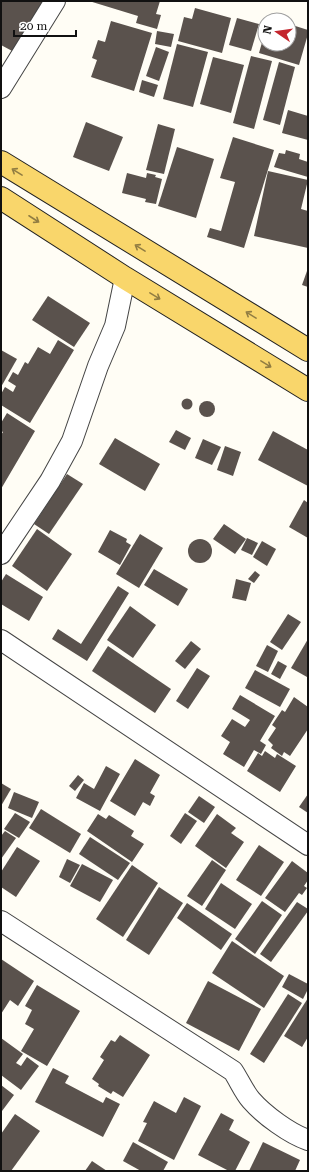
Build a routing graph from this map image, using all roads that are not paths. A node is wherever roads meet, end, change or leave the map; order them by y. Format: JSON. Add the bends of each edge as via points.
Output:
{"nodes":[{"id":1,"x":55,"y":1,"type":"edge"},
{"id":2,"x":1,"y":88,"type":"edge"},
{"id":3,"x":1,"y":162,"type":"edge"},
{"id":4,"x":1,"y":198,"type":"edge"},
{"id":5,"x":125,"y":278,"type":"junction"},
{"id":6,"x":308,"y":350,"type":"edge"},
{"id":7,"x":308,"y":390,"type":"edge"},
{"id":8,"x":1,"y":554,"type":"edge"},
{"id":9,"x":1,"y":640,"type":"edge"},
{"id":10,"x":308,"y":845,"type":"edge"},
{"id":11,"x":1,"y":921,"type":"edge"},
{"id":12,"x":308,"y":1140,"type":"edge"}],
"edges":[{"from":1,"to":2,"type":"street"},
{"from":6,"to":3,"type":"main road","one_way":true},
{"from":4,"to":5,"type":"main road","one_way":true},
{"from":5,"to":7,"type":"main road","one_way":true},
{"from":5,"to":8,"type":"street","via":[[115,326],[72,441],[50,481]]},
{"from":9,"to":10,"type":"street"},
{"from":11,"to":12,"type":"street","via":[[233,1071],[251,1100],[267,1116]]}]}
